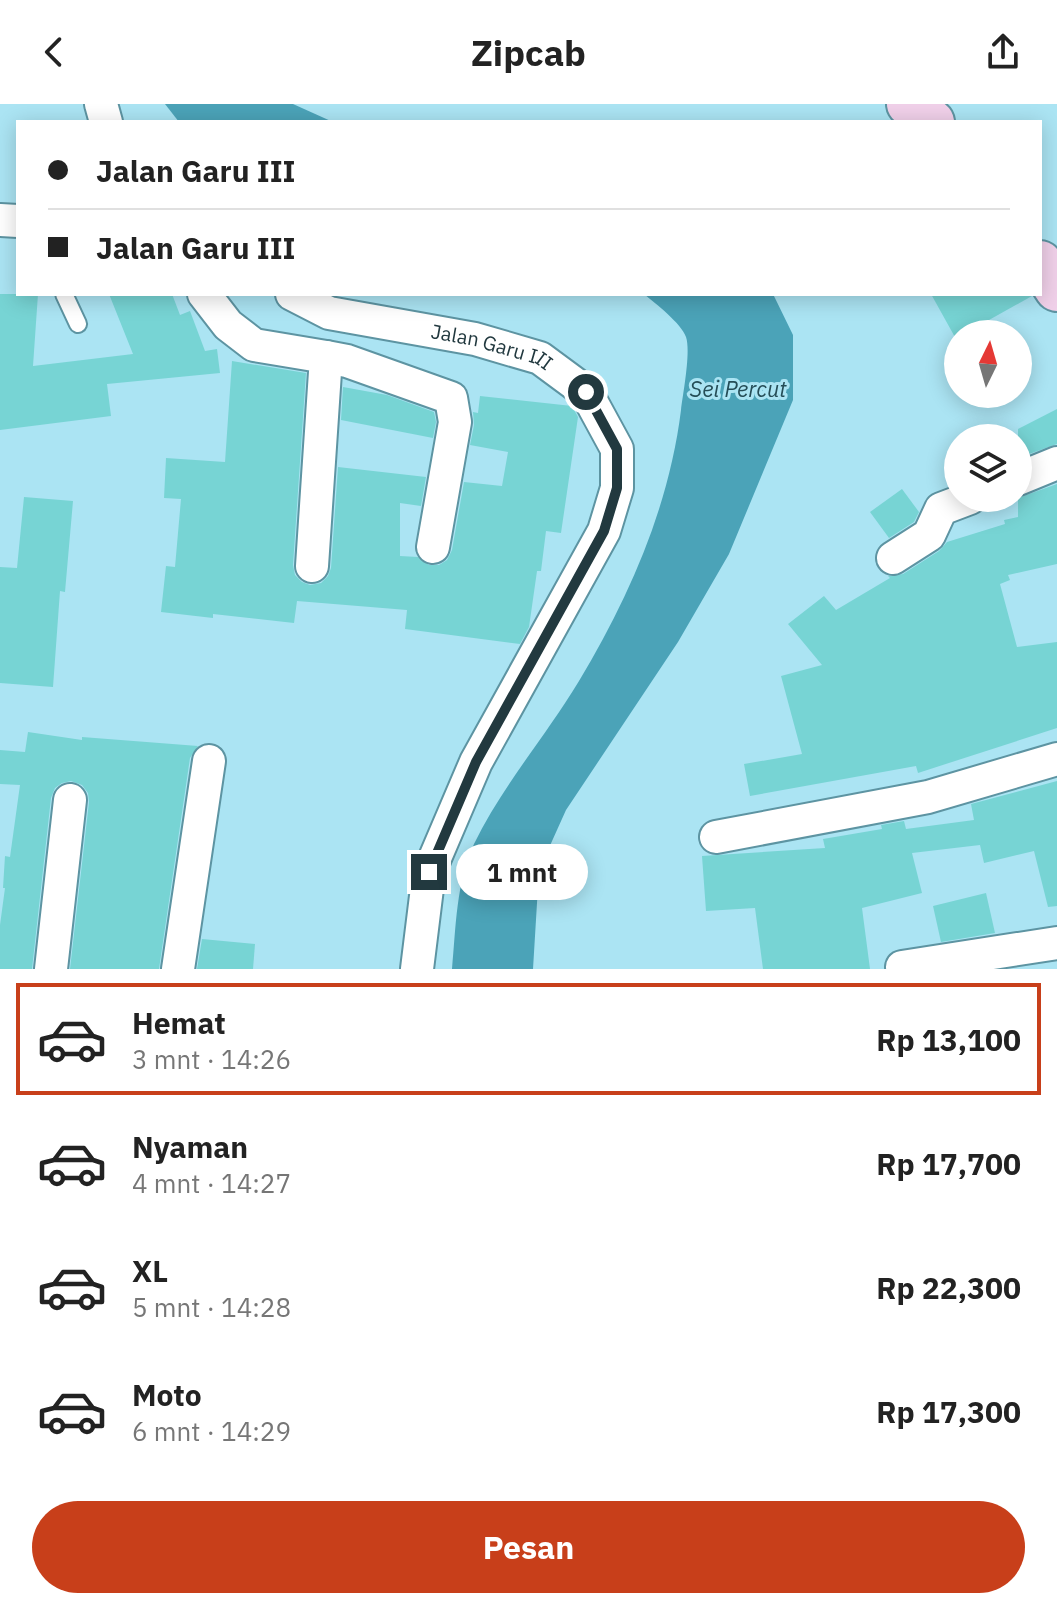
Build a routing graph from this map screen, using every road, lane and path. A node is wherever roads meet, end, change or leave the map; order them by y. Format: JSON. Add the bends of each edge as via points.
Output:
{"nodes":[{"id":1,"x":1042,"y":266,"type":"edge"},
{"id":2,"x":1057,"y":289,"type":"edge"},
{"id":3,"x":65,"y":296,"type":"edge"},
{"id":4,"x":206,"y":296,"type":"edge"},
{"id":5,"x":296,"y":296,"type":"edge"},
{"id":6,"x":78,"y":324,"type":"dead end"},
{"id":7,"x":326,"y":357,"type":"junction"},
{"id":8,"x":1057,"y":463,"type":"edge"},
{"id":9,"x":1032,"y":473,"type":"edge"},
{"id":10,"x":944,"y":508,"type":"edge"},
{"id":11,"x":433,"y":547,"type":"dead end"},
{"id":12,"x":893,"y":558,"type":"dead end"},
{"id":13,"x":312,"y":566,"type":"dead end"},
{"id":14,"x":1057,"y":759,"type":"edge"},
{"id":15,"x":209,"y":761,"type":"dead end"},
{"id":16,"x":70,"y":800,"type":"dead end"},
{"id":17,"x":716,"y":837,"type":"dead end"},
{"id":18,"x":1057,"y":943,"type":"edge"},
{"id":19,"x":902,"y":967,"type":"dead end"},
{"id":20,"x":51,"y":969,"type":"edge"},
{"id":21,"x":178,"y":969,"type":"edge"},
{"id":22,"x":417,"y":969,"type":"edge"}],
"edges":[{"from":1,"to":2,"type":"main road"},
{"from":3,"to":6,"type":"lane"},
{"from":4,"to":7,"type":"street","via":[[228,325],[254,345]]},
{"from":5,"to":22,"type":"street","name":"Jalan Garu III","via":[[329,313],[475,339],[540,358],[586,392],[617,449],[617,488],[604,531],[476,762],[429,872]]},
{"from":7,"to":11,"type":"street","via":[[451,398],[455,422]]},
{"from":7,"to":13,"type":"street"},
{"from":8,"to":9,"type":"street"},
{"from":10,"to":12,"type":"street","via":[[929,535]]},
{"from":14,"to":17,"type":"street","via":[[928,797]]},
{"from":15,"to":21,"type":"street"},
{"from":16,"to":20,"type":"street"},
{"from":18,"to":19,"type":"street"}]}
